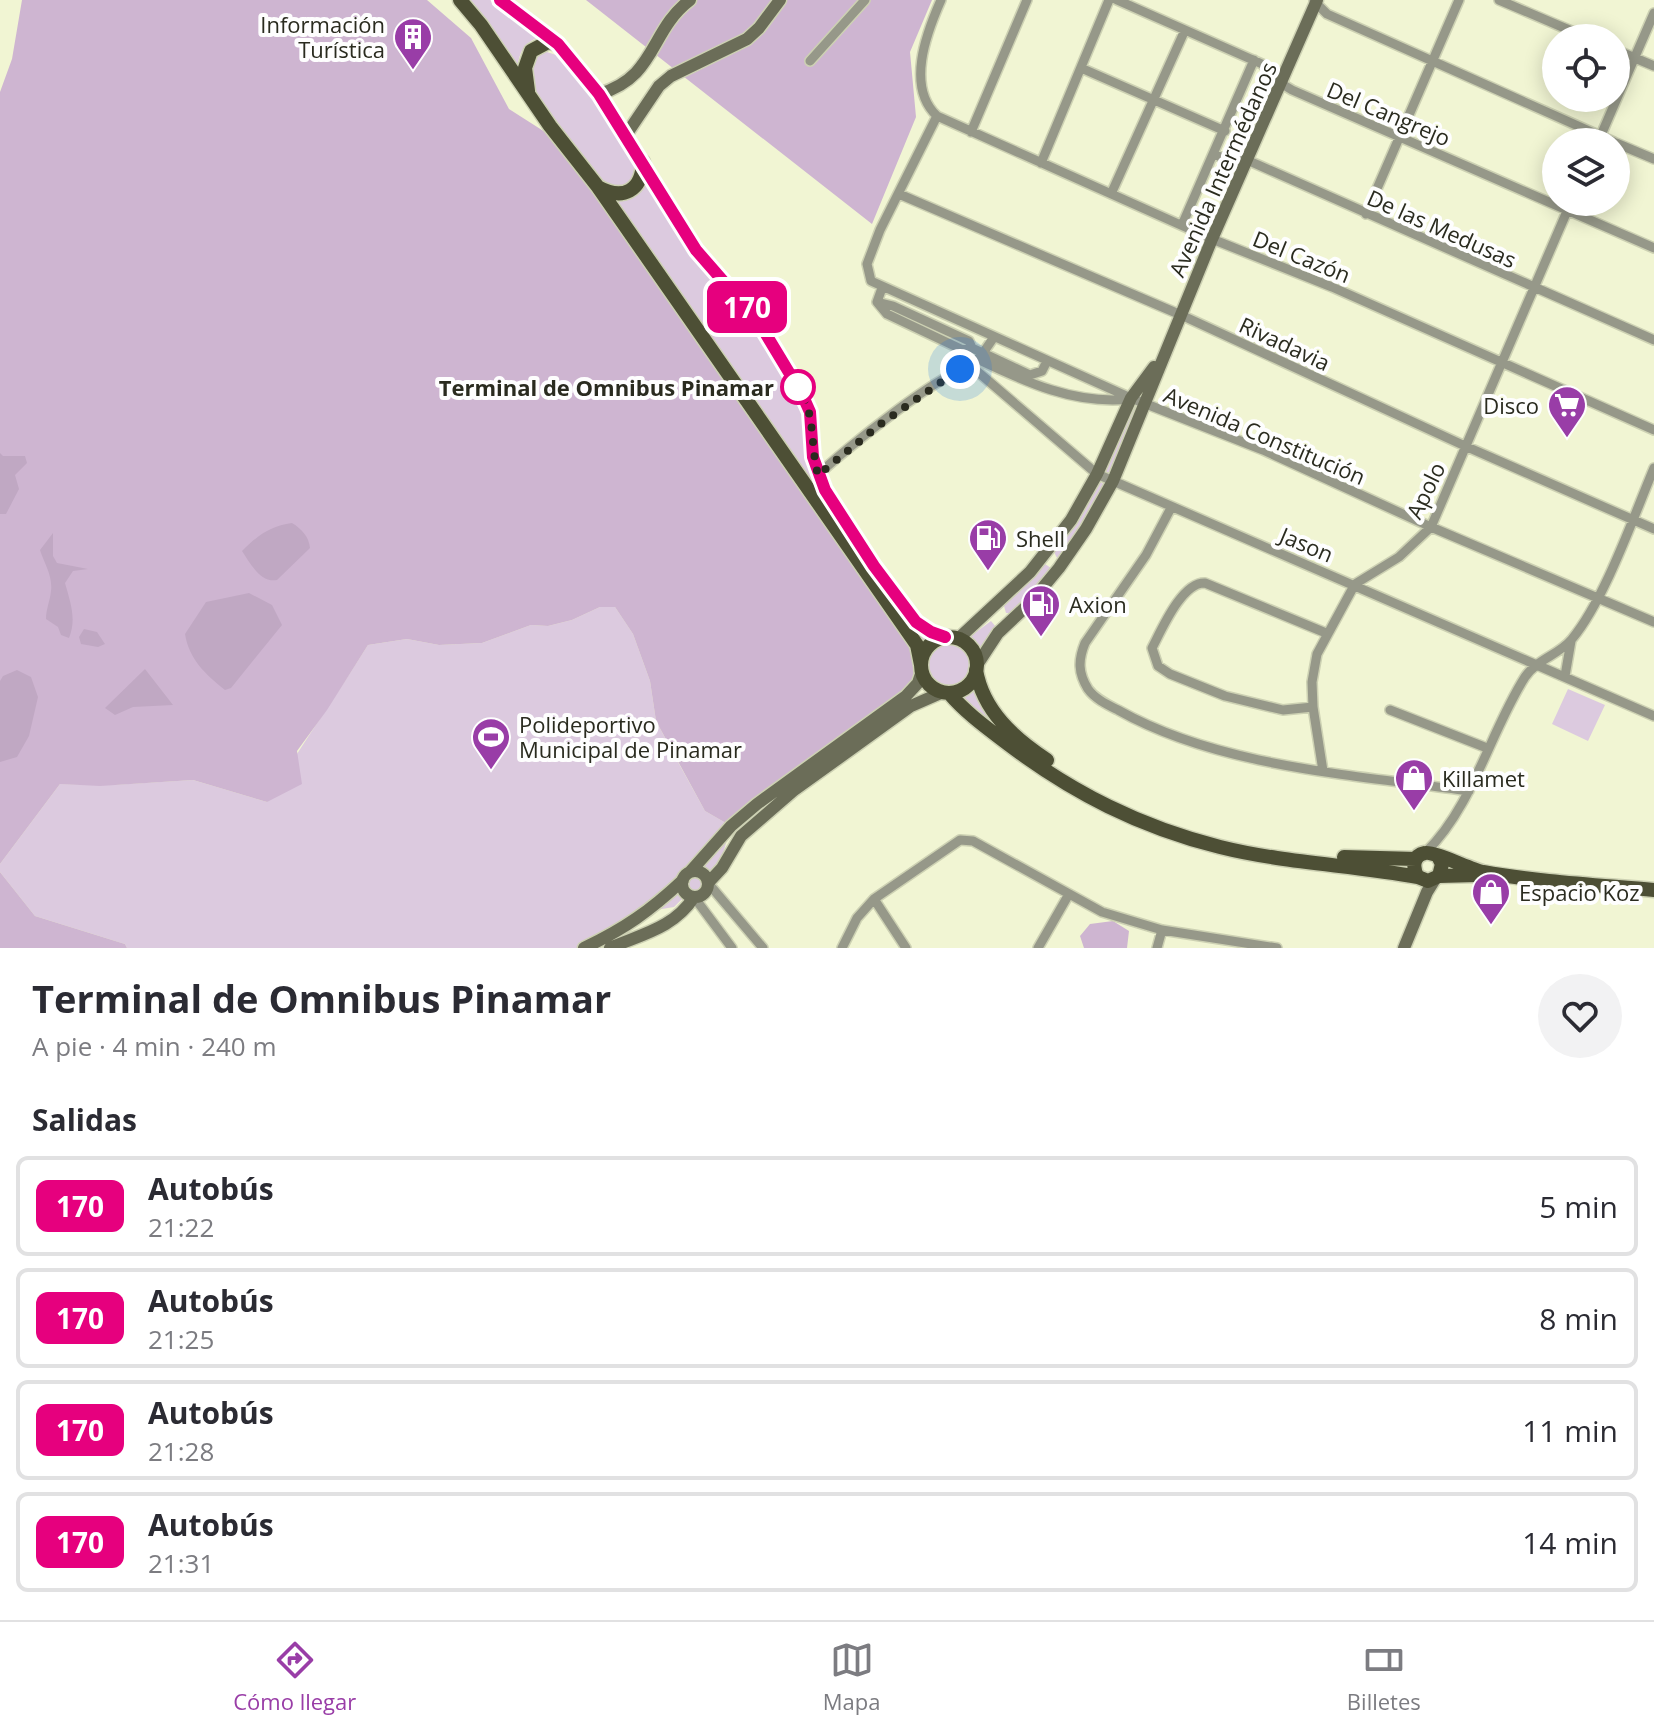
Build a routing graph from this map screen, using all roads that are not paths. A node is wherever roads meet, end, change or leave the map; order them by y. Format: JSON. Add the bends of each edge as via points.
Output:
{"nodes":[{"id":1,"x":460,"y":0,"type":"edge"},
{"id":2,"x":500,"y":0,"type":"edge"},
{"id":3,"x":690,"y":0,"type":"edge"},
{"id":4,"x":780,"y":0,"type":"edge"},
{"id":5,"x":865,"y":0,"type":"edge"},
{"id":6,"x":941,"y":0,"type":"edge"},
{"id":7,"x":1027,"y":0,"type":"edge"},
{"id":8,"x":1109,"y":0,"type":"edge"},
{"id":9,"x":1117,"y":0,"type":"edge"},
{"id":10,"x":1459,"y":0,"type":"edge"},
{"id":11,"x":1499,"y":0,"type":"edge"},
{"id":12,"x":1315,"y":1,"type":"edge"},
{"id":13,"x":1654,"y":13,"type":"edge"},
{"id":14,"x":1555,"y":24,"type":"edge"},
{"id":15,"x":1185,"y":30,"type":"junction"},
{"id":16,"x":558,"y":44,"type":"junction"},
{"id":17,"x":1630,"y":56,"type":"edge"},
{"id":18,"x":1634,"y":58,"type":"junction"},
{"id":19,"x":1254,"y":60,"type":"junction"},
{"id":20,"x":810,"y":61,"type":"dead end"},
{"id":21,"x":1433,"y":62,"type":"junction"},
{"id":22,"x":1654,"y":66,"type":"edge"},
{"id":23,"x":1081,"y":68,"type":"junction"},
{"id":24,"x":1282,"y":84,"type":"junction"},
{"id":25,"x":599,"y":94,"type":"junction"},
{"id":26,"x":529,"y":95,"type":"junction"},
{"id":27,"x":1153,"y":99,"type":"junction"},
{"id":28,"x":937,"y":116,"type":"junction"},
{"id":29,"x":1576,"y":128,"type":"edge"},
{"id":30,"x":1605,"y":128,"type":"edge"},
{"id":31,"x":1225,"y":131,"type":"junction"},
{"id":32,"x":971,"y":132,"type":"junction"},
{"id":33,"x":626,"y":135,"type":"junction"},
{"id":34,"x":1398,"y":137,"type":"junction"},
{"id":35,"x":1630,"y":149,"type":"edge"},
{"id":36,"x":1214,"y":154,"type":"junction"},
{"id":37,"x":1654,"y":159,"type":"edge"},
{"id":38,"x":1247,"y":160,"type":"junction"},
{"id":39,"x":643,"y":162,"type":"junction"},
{"id":40,"x":1041,"y":163,"type":"junction"},
{"id":41,"x":598,"y":187,"type":"junction"},
{"id":42,"x":899,"y":194,"type":"junction"},
{"id":43,"x":1111,"y":194,"type":"junction"},
{"id":44,"x":1542,"y":195,"type":"edge"},
{"id":45,"x":1366,"y":214,"type":"junction"},
{"id":46,"x":1565,"y":216,"type":"edge"},
{"id":47,"x":1589,"y":216,"type":"edge"},
{"id":48,"x":1182,"y":225,"type":"junction"},
{"id":49,"x":1212,"y":239,"type":"junction"},
{"id":50,"x":1654,"y":248,"type":"edge"},
{"id":51,"x":882,"y":288,"type":"junction"},
{"id":52,"x":1534,"y":288,"type":"junction"},
{"id":53,"x":1181,"y":315,"type":"junction"},
{"id":54,"x":994,"y":337,"type":"junction"},
{"id":55,"x":1654,"y":340,"type":"edge"},
{"id":56,"x":1163,"y":355,"type":"junction"},
{"id":57,"x":980,"y":356,"type":"junction"},
{"id":58,"x":1047,"y":361,"type":"junction"},
{"id":59,"x":1502,"y":362,"type":"junction"},
{"id":60,"x":970,"y":368,"type":"junction"},
{"id":61,"x":1131,"y":398,"type":"junction"},
{"id":62,"x":1145,"y":404,"type":"junction"},
{"id":63,"x":1654,"y":430,"type":"edge"},
{"id":64,"x":1465,"y":446,"type":"junction"},
{"id":65,"x":1654,"y":468,"type":"edge"},
{"id":66,"x":1097,"y":474,"type":"junction"},
{"id":67,"x":818,"y":475,"type":"junction"},
{"id":68,"x":1113,"y":481,"type":"junction"},
{"id":69,"x":1171,"y":508,"type":"junction"},
{"id":70,"x":1632,"y":519,"type":"junction"},
{"id":71,"x":1431,"y":527,"type":"junction"},
{"id":72,"x":1654,"y":529,"type":"edge"},
{"id":73,"x":1044,"y":556,"type":"junction"},
{"id":74,"x":1059,"y":568,"type":"junction"},
{"id":75,"x":1355,"y":584,"type":"junction"},
{"id":76,"x":1597,"y":597,"type":"junction"},
{"id":77,"x":991,"y":611,"type":"junction"},
{"id":78,"x":1654,"y":622,"type":"edge"},
{"id":79,"x":1006,"y":625,"type":"junction"},
{"id":80,"x":1326,"y":633,"type":"junction"},
{"id":81,"x":952,"y":638,"type":"junction"},
{"id":82,"x":1571,"y":641,"type":"junction"},
{"id":83,"x":1535,"y":664,"type":"junction"},
{"id":84,"x":921,"y":668,"type":"junction"},
{"id":85,"x":976,"y":668,"type":"junction"},
{"id":86,"x":1565,"y":676,"type":"junction"},
{"id":87,"x":946,"y":692,"type":"junction"},
{"id":88,"x":1313,"y":707,"type":"junction"},
{"id":89,"x":1390,"y":710,"type":"dead end"},
{"id":90,"x":1654,"y":716,"type":"edge"},
{"id":91,"x":1487,"y":748,"type":"junction"},
{"id":92,"x":1323,"y":771,"type":"junction"},
{"id":93,"x":1469,"y":791,"type":"junction"},
{"id":94,"x":1427,"y":856,"type":"junction"},
{"id":95,"x":1500,"y":875,"type":"junction"},
{"id":96,"x":686,"y":876,"type":"junction"},
{"id":97,"x":1428,"y":877,"type":"junction"},
{"id":98,"x":708,"y":883,"type":"junction"},
{"id":99,"x":1654,"y":890,"type":"edge"},
{"id":100,"x":1069,"y":894,"type":"junction"},
{"id":101,"x":694,"y":897,"type":"junction"},
{"id":102,"x":874,"y":899,"type":"junction"},
{"id":103,"x":1162,"y":930,"type":"junction"},
{"id":104,"x":584,"y":948,"type":"edge"},
{"id":105,"x":610,"y":948,"type":"edge"},
{"id":106,"x":732,"y":948,"type":"edge"},
{"id":107,"x":763,"y":948,"type":"edge"},
{"id":108,"x":842,"y":948,"type":"edge"},
{"id":109,"x":906,"y":948,"type":"edge"},
{"id":110,"x":1038,"y":948,"type":"edge"},
{"id":111,"x":1157,"y":948,"type":"edge"},
{"id":112,"x":1277,"y":948,"type":"edge"},
{"id":113,"x":1404,"y":948,"type":"edge"}],
"edges":[{"from":1,"to":26,"type":"main road"},
{"from":2,"to":16,"type":"main road"},
{"from":3,"to":25,"type":"main road","via":[[672,17],[636,76]]},
{"from":4,"to":33,"type":"main road","via":[[747,39],[659,86]]},
{"from":5,"to":20,"type":"street"},
{"from":6,"to":28,"type":"street","via":[[923,48],[921,74],[923,99]]},
{"from":7,"to":32,"type":"street"},
{"from":8,"to":23,"type":"street"},
{"from":9,"to":15,"type":"street","name":"Del Cangrejo"},
{"from":10,"to":21,"type":"street"},
{"from":11,"to":14,"type":"street"},
{"from":12,"to":21,"type":"street","via":[[1327,14]]},
{"from":12,"to":24,"type":"main road","name":"Avenida Intermédanos"},
{"from":13,"to":18,"type":"street"},
{"from":15,"to":19,"type":"street","name":"Del Cangrejo"},
{"from":15,"to":27,"type":"street"},
{"from":16,"to":25,"type":"main road"},
{"from":16,"to":26,"type":"main road","via":[[539,45],[527,58]]},
{"from":17,"to":18,"type":"street"},
{"from":18,"to":22,"type":"street"},
{"from":18,"to":30,"type":"street"},
{"from":19,"to":24,"type":"street","name":"Del Cangrejo"},
{"from":19,"to":31,"type":"street"},
{"from":21,"to":29,"type":"street"},
{"from":21,"to":34,"type":"street"},
{"from":23,"to":27,"type":"street"},
{"from":23,"to":40,"type":"street"},
{"from":24,"to":34,"type":"street","name":"Del Cangrejo"},
{"from":24,"to":38,"type":"main road","name":"Avenida Intermédanos"},
{"from":25,"to":33,"type":"main road"},
{"from":26,"to":41,"type":"main road"},
{"from":27,"to":31,"type":"street"},
{"from":27,"to":43,"type":"street"},
{"from":28,"to":32,"type":"street","name":"Del Cazón"},
{"from":28,"to":42,"type":"street"},
{"from":31,"to":36,"type":"street"},
{"from":32,"to":40,"type":"street","name":"Del Cazón"},
{"from":33,"to":39,"type":"main road"},
{"from":34,"to":44,"type":"street","name":"Del Cangrejo"},
{"from":34,"to":45,"type":"street"},
{"from":35,"to":37,"type":"street"},
{"from":36,"to":38,"type":"street","name":"De las Medusas"},
{"from":36,"to":48,"type":"street"},
{"from":38,"to":45,"type":"street","name":"De las Medusas"},
{"from":38,"to":49,"type":"main road","name":"Avenida Intermédanos"},
{"from":39,"to":41,"type":"main road","via":[[642,176],[623,194]]},
{"from":39,"to":67,"type":"main road","via":[[696,250],[758,321],[802,394],[810,412]]},
{"from":40,"to":43,"type":"street","name":"Del Cazón"},
{"from":41,"to":84,"type":"main road","via":[[917,645]]},
{"from":42,"to":51,"type":"street","name":"Avenida Constitución","via":[[867,264],[871,281]]},
{"from":42,"to":53,"type":"street","name":"Rivadavia"},
{"from":43,"to":48,"type":"street","name":"Del Cazón"},
{"from":45,"to":52,"type":"street","name":"De las Medusas"},
{"from":46,"to":52,"type":"street","name":"Apolo"},
{"from":47,"to":50,"type":"street","name":"Del Cangrejo"},
{"from":48,"to":49,"type":"street","name":"Del Cazón"},
{"from":49,"to":53,"type":"main road","name":"Avenida Intermédanos"},
{"from":49,"to":59,"type":"street","name":"Del Cazón"},
{"from":51,"to":54,"type":"street","name":"Avenida Constitución"},
{"from":51,"to":57,"type":"street","via":[[877,302],[887,314]]},
{"from":52,"to":55,"type":"street","name":"De las Medusas"},
{"from":52,"to":59,"type":"street","name":"Apolo"},
{"from":53,"to":56,"type":"main road","name":"Avenida Intermédanos"},
{"from":53,"to":64,"type":"street","name":"Rivadavia"},
{"from":54,"to":57,"type":"street"},
{"from":54,"to":58,"type":"street","name":"Avenida Constitución"},
{"from":56,"to":61,"type":"main road","name":"Avenida Intermédanos"},
{"from":56,"to":62,"type":"main road","name":"Avenida Intermédanos"},
{"from":57,"to":58,"type":"street","via":[[1030,375],[1042,371]]},
{"from":57,"to":60,"type":"street"},
{"from":57,"to":61,"type":"street","via":[[1039,388],[1108,401]]},
{"from":58,"to":61,"type":"street","name":"Avenida Constitución"},
{"from":59,"to":63,"type":"street","name":"Del Cazón"},
{"from":59,"to":64,"type":"street","name":"Apolo"},
{"from":60,"to":66,"type":"street","name":"Jason"},
{"from":60,"to":67,"type":"street","via":[[944,378]]},
{"from":61,"to":62,"type":"street","name":"Avenida Constitución"},
{"from":61,"to":66,"type":"main road","name":"Avenida Intermédanos"},
{"from":62,"to":68,"type":"main road","name":"Avenida Intermédanos"},
{"from":62,"to":71,"type":"street","name":"Avenida Constitución","via":[[1263,450]]},
{"from":64,"to":70,"type":"street","name":"Rivadavia"},
{"from":64,"to":71,"type":"street","name":"Apolo"},
{"from":65,"to":70,"type":"street"},
{"from":66,"to":68,"type":"street","name":"Jason"},
{"from":66,"to":73,"type":"main road","name":"Avenida Intermédanos"},
{"from":67,"to":81,"type":"main road","via":[[916,622]]},
{"from":68,"to":69,"type":"street","name":"Jason"},
{"from":68,"to":74,"type":"main road","name":"Avenida Intermédanos"},
{"from":69,"to":75,"type":"street","name":"Jason"},
{"from":69,"to":92,"type":"street","via":[[1146,555],[1085,643],[1079,658],[1081,677],[1105,703],[1172,736]]},
{"from":70,"to":72,"type":"street","name":"Rivadavia"},
{"from":70,"to":76,"type":"street"},
{"from":71,"to":75,"type":"street","name":"Apolo","via":[[1399,557]]},
{"from":71,"to":76,"type":"street","name":"Avenida Constitución"},
{"from":73,"to":74,"type":"main road"},
{"from":73,"to":77,"type":"main road","name":"Avenida Intermédanos"},
{"from":74,"to":79,"type":"main road","name":"Avenida Intermédanos"},
{"from":75,"to":80,"type":"street","name":"Apolo"},
{"from":75,"to":83,"type":"street","name":"Jason"},
{"from":76,"to":78,"type":"street","name":"Avenida Constitución"},
{"from":76,"to":82,"type":"street"},
{"from":77,"to":79,"type":"main road"},
{"from":77,"to":81,"type":"main road","name":"Avenida Intermédanos"},
{"from":79,"to":85,"type":"main road","name":"Avenida Intermédanos"},
{"from":80,"to":88,"type":"street","name":"Apolo","via":[[1313,666]]},
{"from":80,"to":88,"type":"street","via":[[1196,583],[1152,648],[1158,666],[1170,674],[1225,696],[1283,710]]},
{"from":81,"to":84,"type":"main road","via":[[937,640],[925,650]]},
{"from":81,"to":85,"type":"main road","via":[[972,649]]},
{"from":82,"to":83,"type":"street"},
{"from":82,"to":86,"type":"street"},
{"from":83,"to":86,"type":"street","name":"Jason"},
{"from":83,"to":91,"type":"street"},
{"from":84,"to":87,"type":"main road","via":[[929,684]]},
{"from":84,"to":96,"type":"main road","via":[[918,683],[906,696],[757,804]]},
{"from":85,"to":87,"type":"main road","via":[[966,686]]},
{"from":85,"to":94,"type":"main road","via":[[986,703],[1017,738],[1114,800],[1223,839],[1260,846],[1333,857]]},
{"from":86,"to":90,"type":"street","name":"Jason"},
{"from":87,"to":97,"type":"main road","via":[[984,726],[1081,794],[1158,827],[1220,847]]},
{"from":87,"to":98,"type":"main road","via":[[911,706],[793,791],[741,836]]},
{"from":88,"to":92,"type":"street","name":"Apolo"},
{"from":89,"to":91,"type":"street"},
{"from":91,"to":93,"type":"street"},
{"from":92,"to":93,"type":"street"},
{"from":93,"to":94,"type":"street"},
{"from":94,"to":95,"type":"main road"},
{"from":94,"to":97,"type":"main road","via":[[1414,868]]},
{"from":94,"to":97,"type":"main road","via":[[1442,868]]},
{"from":95,"to":97,"type":"main road"},
{"from":95,"to":99,"type":"main road"},
{"from":96,"to":98,"type":"main road","via":[[701,873]]},
{"from":96,"to":101,"type":"main road","via":[[685,892]]},
{"from":96,"to":104,"type":"main road","via":[[650,911]]},
{"from":97,"to":113,"type":"main road"},
{"from":98,"to":101,"type":"main road","via":[[705,892]]},
{"from":98,"to":107,"type":"street"},
{"from":100,"to":102,"type":"street","via":[[973,841],[960,840]]},
{"from":100,"to":103,"type":"street","via":[[1102,912]]},
{"from":100,"to":110,"type":"street"},
{"from":101,"to":105,"type":"main road","via":[[685,911],[660,929]]},
{"from":101,"to":106,"type":"street"},
{"from":102,"to":108,"type":"street"},
{"from":102,"to":109,"type":"street"},
{"from":103,"to":111,"type":"street"},
{"from":103,"to":112,"type":"street"}]}
